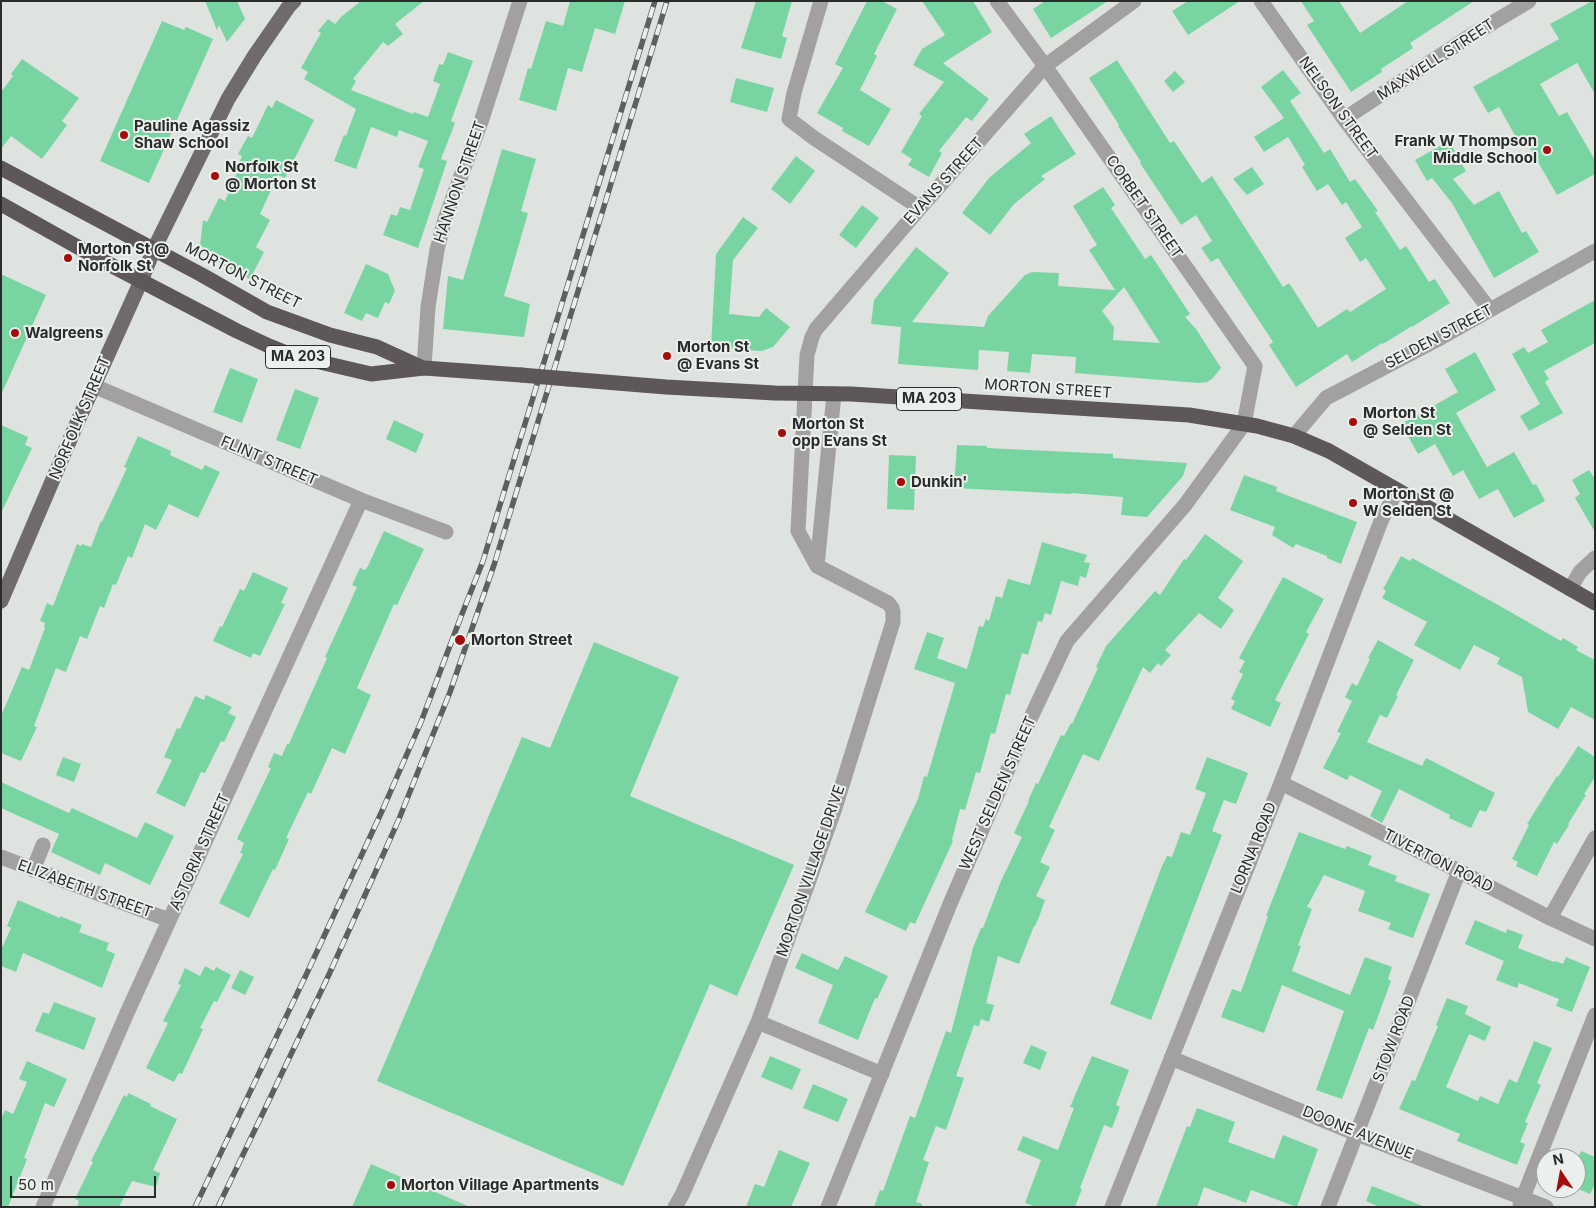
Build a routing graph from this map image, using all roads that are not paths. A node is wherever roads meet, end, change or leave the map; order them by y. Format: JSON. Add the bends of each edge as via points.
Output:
{"nodes":[{"id":1,"x":520,"y":1,"type":"edge"},
{"id":2,"x":821,"y":1,"type":"edge"},
{"id":3,"x":997,"y":1,"type":"edge"},
{"id":4,"x":1134,"y":1,"type":"edge"},
{"id":5,"x":1261,"y":1,"type":"edge"},
{"id":6,"x":1530,"y":1,"type":"edge"},
{"id":7,"x":290,"y":3,"type":"edge"},
{"id":8,"x":1045,"y":66,"type":"junction"},
{"id":9,"x":1344,"y":119,"type":"junction"},
{"id":10,"x":1,"y":168,"type":"edge"},
{"id":11,"x":1,"y":204,"type":"edge"},
{"id":12,"x":920,"y":208,"type":"junction"},
{"id":13,"x":154,"y":249,"type":"junction"},
{"id":14,"x":1595,"y":251,"type":"edge"},
{"id":15,"x":141,"y":281,"type":"junction"},
{"id":16,"x":1490,"y":310,"type":"junction"},
{"id":17,"x":424,"y":368,"type":"junction"},
{"id":18,"x":94,"y":386,"type":"junction"},
{"id":19,"x":806,"y":394,"type":"junction"},
{"id":20,"x":834,"y":394,"type":"junction"},
{"id":21,"x":1244,"y":424,"type":"junction"},
{"id":22,"x":1294,"y":436,"type":"junction"},
{"id":23,"x":1397,"y":490,"type":"junction"},
{"id":24,"x":361,"y":500,"type":"junction"},
{"id":25,"x":446,"y":532,"type":"dead end"},
{"id":26,"x":1595,"y":558,"type":"edge"},
{"id":27,"x":817,"y":566,"type":"junction"},
{"id":28,"x":1570,"y":589,"type":"junction"},
{"id":29,"x":1,"y":601,"type":"edge"},
{"id":30,"x":1595,"y":603,"type":"edge"},
{"id":31,"x":1281,"y":783,"type":"junction"},
{"id":32,"x":1595,"y":838,"type":"edge"},
{"id":33,"x":43,"y":845,"type":"dead end"},
{"id":34,"x":1,"y":857,"type":"edge"},
{"id":35,"x":33,"y":870,"type":"junction"},
{"id":36,"x":1459,"y":871,"type":"junction"},
{"id":37,"x":1550,"y":918,"type":"junction"},
{"id":38,"x":169,"y":920,"type":"junction"},
{"id":39,"x":1595,"y":938,"type":"edge"},
{"id":40,"x":1595,"y":1015,"type":"edge"},
{"id":41,"x":758,"y":1022,"type":"junction"},
{"id":42,"x":1171,"y":1058,"type":"junction"},
{"id":43,"x":882,"y":1074,"type":"junction"},
{"id":44,"x":1358,"y":1134,"type":"junction"},
{"id":45,"x":1521,"y":1202,"type":"edge"},
{"id":46,"x":43,"y":1207,"type":"edge"},
{"id":47,"x":675,"y":1207,"type":"edge"},
{"id":48,"x":828,"y":1207,"type":"edge"},
{"id":49,"x":1112,"y":1207,"type":"edge"},
{"id":50,"x":1328,"y":1207,"type":"edge"},
{"id":51,"x":1546,"y":1207,"type":"edge"}],
"edges":[{"from":1,"to":17,"type":"street","name":"HANNON STREET","via":[[437,250],[428,307]]},
{"from":2,"to":12,"type":"street","via":[[789,119]]},
{"from":3,"to":8,"type":"street","name":"CORBET STREET"},
{"from":4,"to":8,"type":"street","name":"EVANS STREET"},
{"from":5,"to":9,"type":"street","name":"NELSON STREET"},
{"from":6,"to":9,"type":"street","name":"MAXWELL STREET","via":[[1467,38]]},
{"from":7,"to":13,"type":"main road","name":"NORFOLK STREET","via":[[228,99]]},
{"from":8,"to":12,"type":"street","name":"EVANS STREET"},
{"from":8,"to":21,"type":"street","name":"CORBET STREET","via":[[1255,366]]},
{"from":9,"to":16,"type":"street","name":"NELSON STREET"},
{"from":10,"to":13,"type":"highway","name":"MORTON STREET","number":"MA 203"},
{"from":11,"to":15,"type":"highway","name":"MORTON STREET","number":"MA 203"},
{"from":12,"to":19,"type":"street","name":"EVANS STREET","via":[[816,329],[808,347]]},
{"from":13,"to":15,"type":"main road","name":"NORFOLK STREET"},
{"from":13,"to":17,"type":"highway","name":"MORTON STREET","number":"MA 203","via":[[278,317],[377,347]]},
{"from":14,"to":16,"type":"street","name":"SELDEN STREET"},
{"from":15,"to":17,"type":"highway","name":"MORTON STREET","number":"MA 203","via":[[237,331],[294,356],[371,374]]},
{"from":15,"to":18,"type":"main road","name":"NORFOLK STREET"},
{"from":16,"to":22,"type":"street","name":"SELDEN STREET","via":[[1326,398]]},
{"from":17,"to":19,"type":"highway","name":"MORTON STREET","number":"MA 203","bridge":true,"via":[[666,387]]},
{"from":18,"to":24,"type":"street","name":"FLINT STREET"},
{"from":18,"to":29,"type":"main road","name":"NORFOLK STREET"},
{"from":19,"to":20,"type":"highway","name":"MORTON STREET","number":"MA 203"},
{"from":19,"to":27,"type":"street","via":[[798,531]]},
{"from":20,"to":21,"type":"highway","name":"MORTON STREET","number":"MA 203","via":[[1189,415]]},
{"from":20,"to":27,"type":"street"},
{"from":21,"to":22,"type":"highway","name":"MORTON STREET","number":"MA 203"},
{"from":21,"to":43,"type":"street","name":"WEST SELDEN STREET","via":[[1185,505],[1067,641],[950,904]]},
{"from":22,"to":23,"type":"highway","name":"MORTON STREET","number":"MA 203","via":[[1329,451]]},
{"from":23,"to":28,"type":"highway","name":"MORTON STREET","number":"MA 203"},
{"from":23,"to":31,"type":"street","name":"LORNA ROAD","via":[[1381,520]]},
{"from":24,"to":25,"type":"street","name":"FLINT STREET"},
{"from":24,"to":38,"type":"street","name":"ASTORIA STREET"},
{"from":26,"to":28,"type":"street","via":[[1580,572]]},
{"from":27,"to":41,"type":"street","name":"MORTON VILLAGE DRIVE","via":[[888,603],[892,608],[893,622],[834,811]]},
{"from":28,"to":30,"type":"highway","name":"MORTON STREET","number":"MA 203"},
{"from":31,"to":36,"type":"street","name":"TIVERTON ROAD"},
{"from":31,"to":42,"type":"street","name":"LORNA ROAD"},
{"from":32,"to":37,"type":"street"},
{"from":33,"to":35,"type":"street"},
{"from":34,"to":35,"type":"street","name":"ELIZABETH STREET"},
{"from":35,"to":38,"type":"street","name":"ELIZABETH STREET"},
{"from":36,"to":37,"type":"street","name":"TIVERTON ROAD"},
{"from":36,"to":44,"type":"street","name":"STOW ROAD"},
{"from":37,"to":39,"type":"street","name":"TIVERTON ROAD"},
{"from":38,"to":46,"type":"street","name":"ASTORIA STREET"},
{"from":40,"to":45,"type":"street"},
{"from":41,"to":43,"type":"street"},
{"from":41,"to":47,"type":"street","name":"MORTON VILLAGE DRIVE"},
{"from":42,"to":44,"type":"street","name":"DOONE AVENUE"},
{"from":42,"to":49,"type":"street","name":"LORNA ROAD"},
{"from":43,"to":48,"type":"street","name":"WEST SELDEN STREET"},
{"from":44,"to":45,"type":"street","name":"DOONE AVENUE"},
{"from":44,"to":50,"type":"street","name":"STOW ROAD"},
{"from":45,"to":51,"type":"street","name":"DOONE AVENUE"}]}
